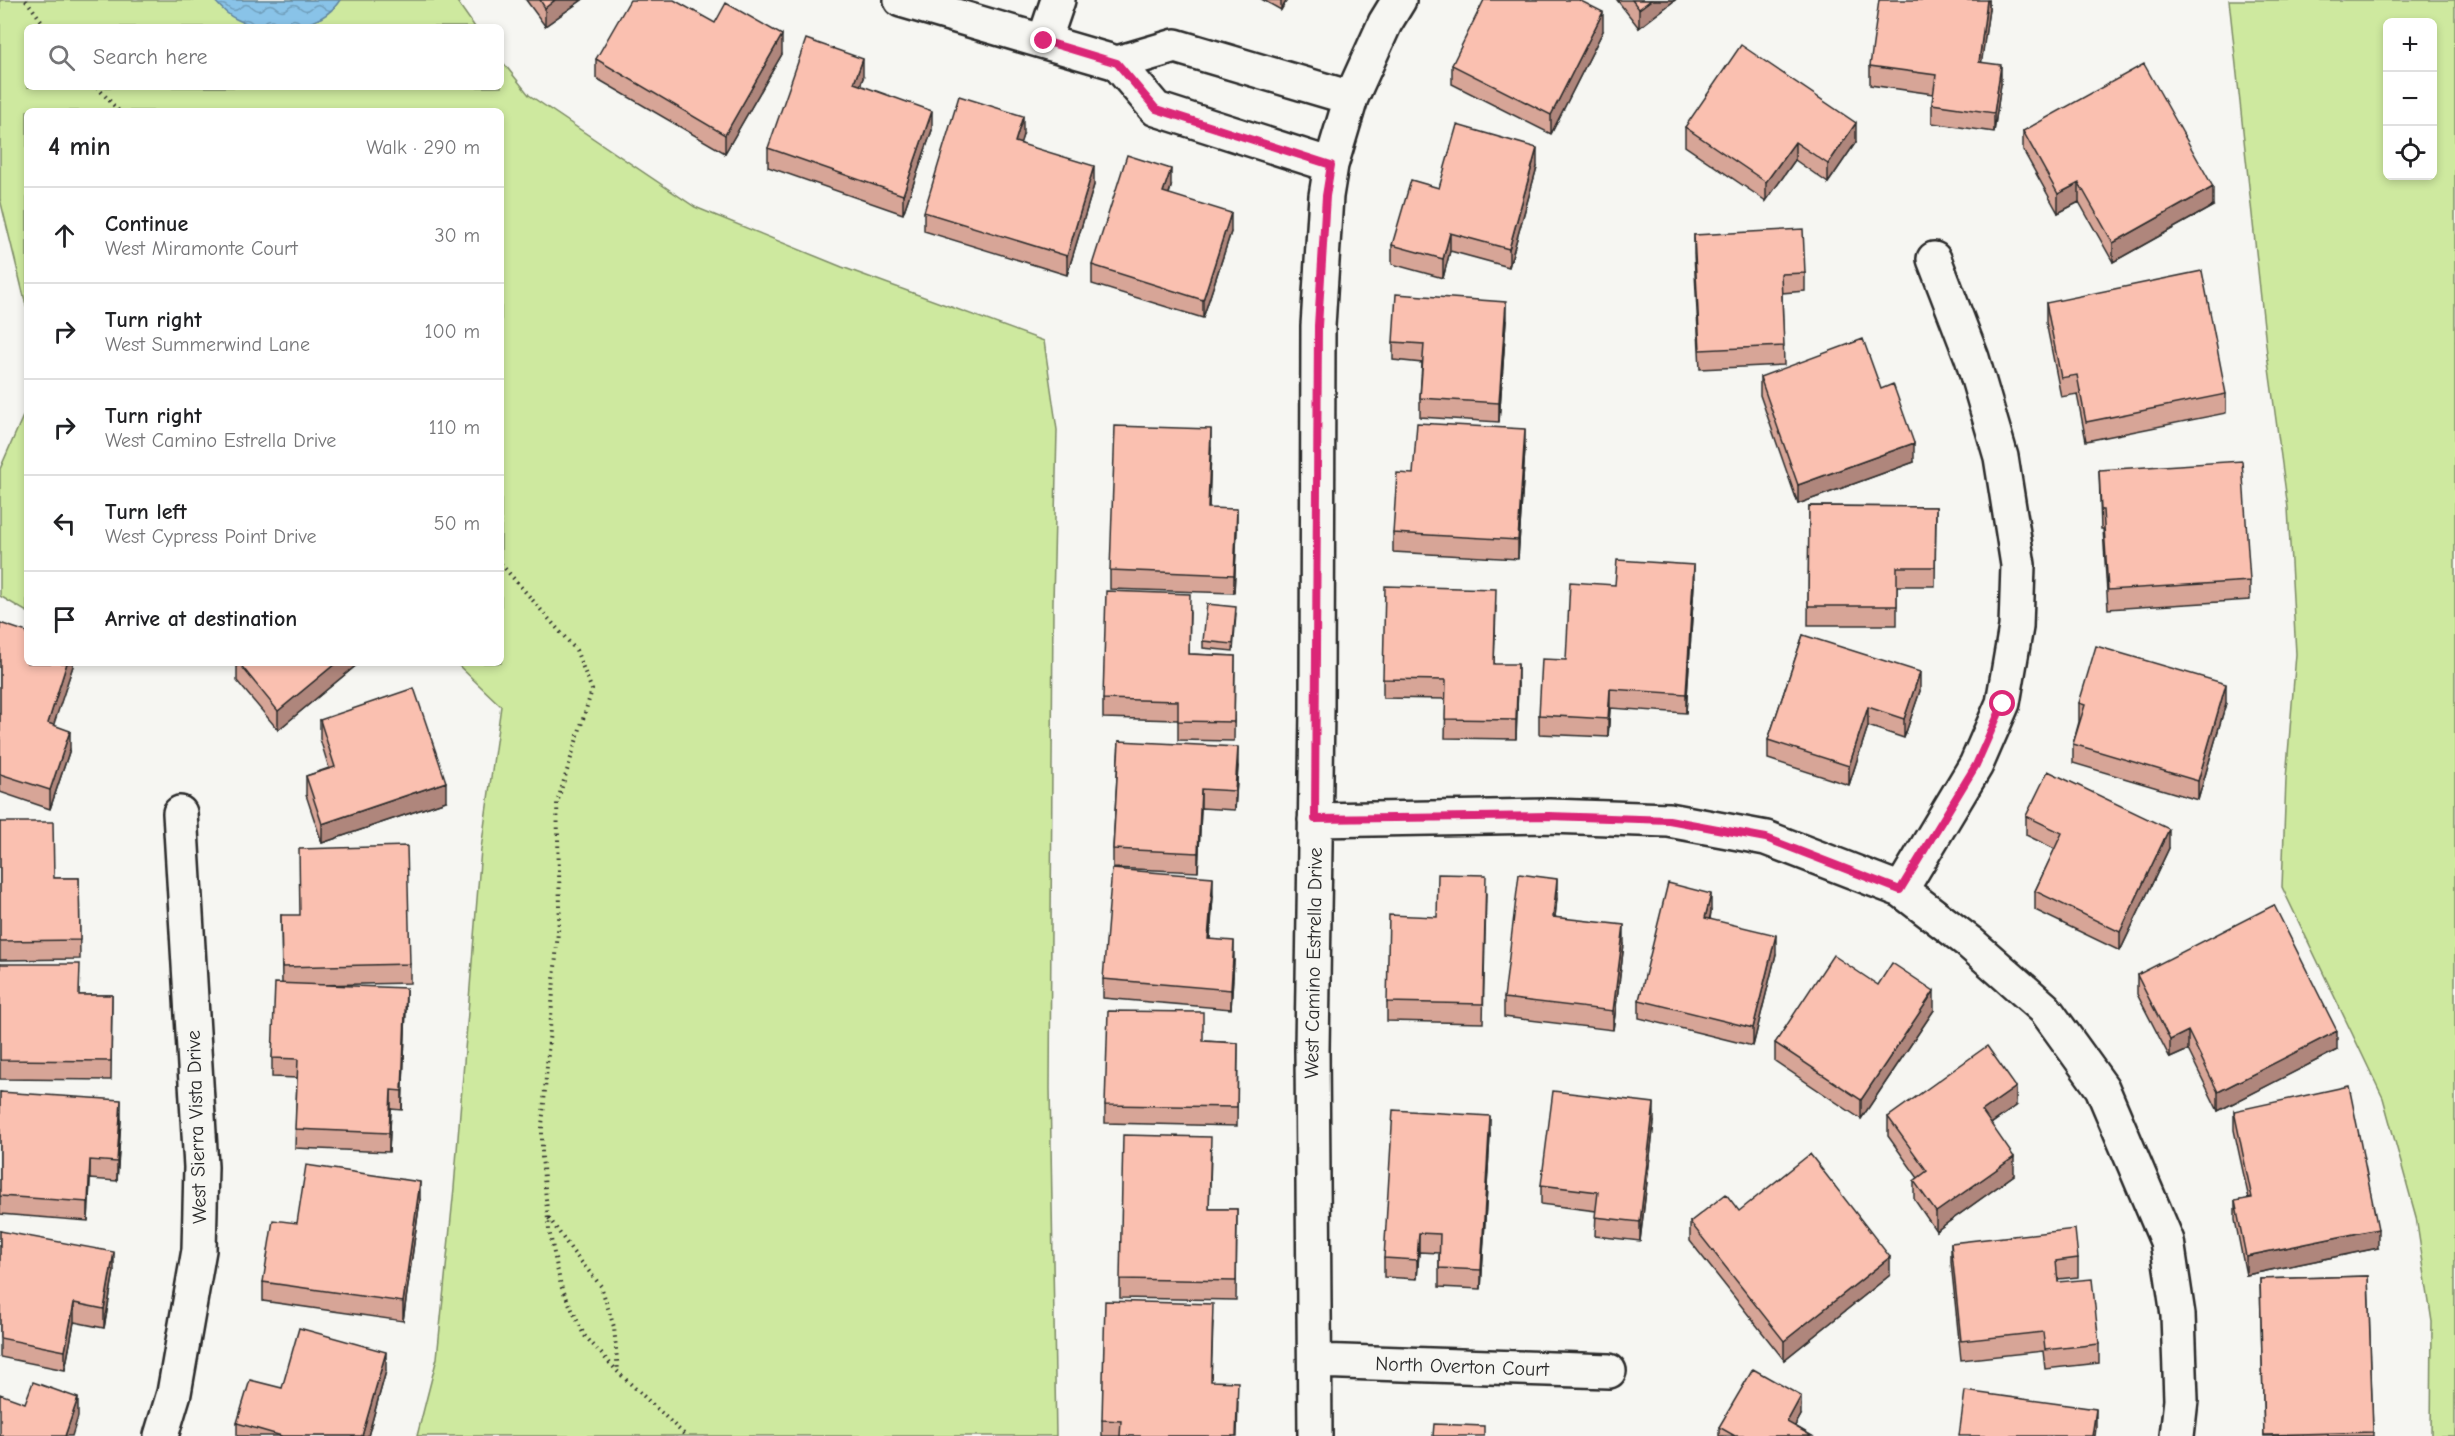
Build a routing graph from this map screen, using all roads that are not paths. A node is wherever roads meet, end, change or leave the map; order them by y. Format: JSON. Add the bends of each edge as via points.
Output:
{"nodes":[{"id":1,"x":901,"y":0,"type":"edge"},
{"id":2,"x":1058,"y":0,"type":"edge"},
{"id":3,"x":1399,"y":0,"type":"edge"},
{"id":4,"x":1044,"y":41,"type":"junction"},
{"id":5,"x":1117,"y":63,"type":"junction"},
{"id":6,"x":1351,"y":98,"type":"junction"},
{"id":7,"x":1331,"y":165,"type":"junction"},
{"id":8,"x":1934,"y":259,"type":"dead end"},
{"id":9,"x":180,"y":813,"type":"dead end"},
{"id":10,"x":1315,"y":819,"type":"junction"},
{"id":11,"x":1900,"y":890,"type":"junction"},
{"id":12,"x":1316,"y":1361,"type":"junction"},
{"id":13,"x":1609,"y":1371,"type":"dead end"},
{"id":14,"x":161,"y":1436,"type":"edge"},
{"id":15,"x":1315,"y":1436,"type":"edge"},
{"id":16,"x":2177,"y":1436,"type":"edge"}],
"edges":[{"from":1,"to":4,"type":"street"},
{"from":2,"to":4,"type":"street"},
{"from":3,"to":6,"type":"street","name":"West Camino Estrella Drive"},
{"from":4,"to":5,"type":"street"},
{"from":5,"to":6,"type":"street","via":[[1175,46]]},
{"from":5,"to":7,"type":"street","via":[[1156,109]]},
{"from":6,"to":7,"type":"street","name":"West Camino Estrella Drive"},
{"from":7,"to":10,"type":"street","name":"West Camino Estrella Drive","via":[[1318,326]]},
{"from":8,"to":11,"type":"street","via":[[1972,358],[2001,457],[2018,565],[2016,627],[2003,704],[1976,765]]},
{"from":9,"to":14,"type":"street","name":"West Sierra Vista Drive","via":[[201,1167],[200,1250],[174,1393]]},
{"from":10,"to":11,"type":"street","via":[[1549,816],[1669,820],[1766,838]]},
{"from":10,"to":12,"type":"street","name":"West Camino Estrella Drive","via":[[1312,1050]]},
{"from":11,"to":16,"type":"street","via":[[1969,942],[2045,1009],[2102,1088],[2167,1241],[2178,1315],[2181,1400]]},
{"from":12,"to":13,"type":"street","name":"North Overton Court"},
{"from":12,"to":15,"type":"street","name":"West Camino Estrella Drive"}]}
